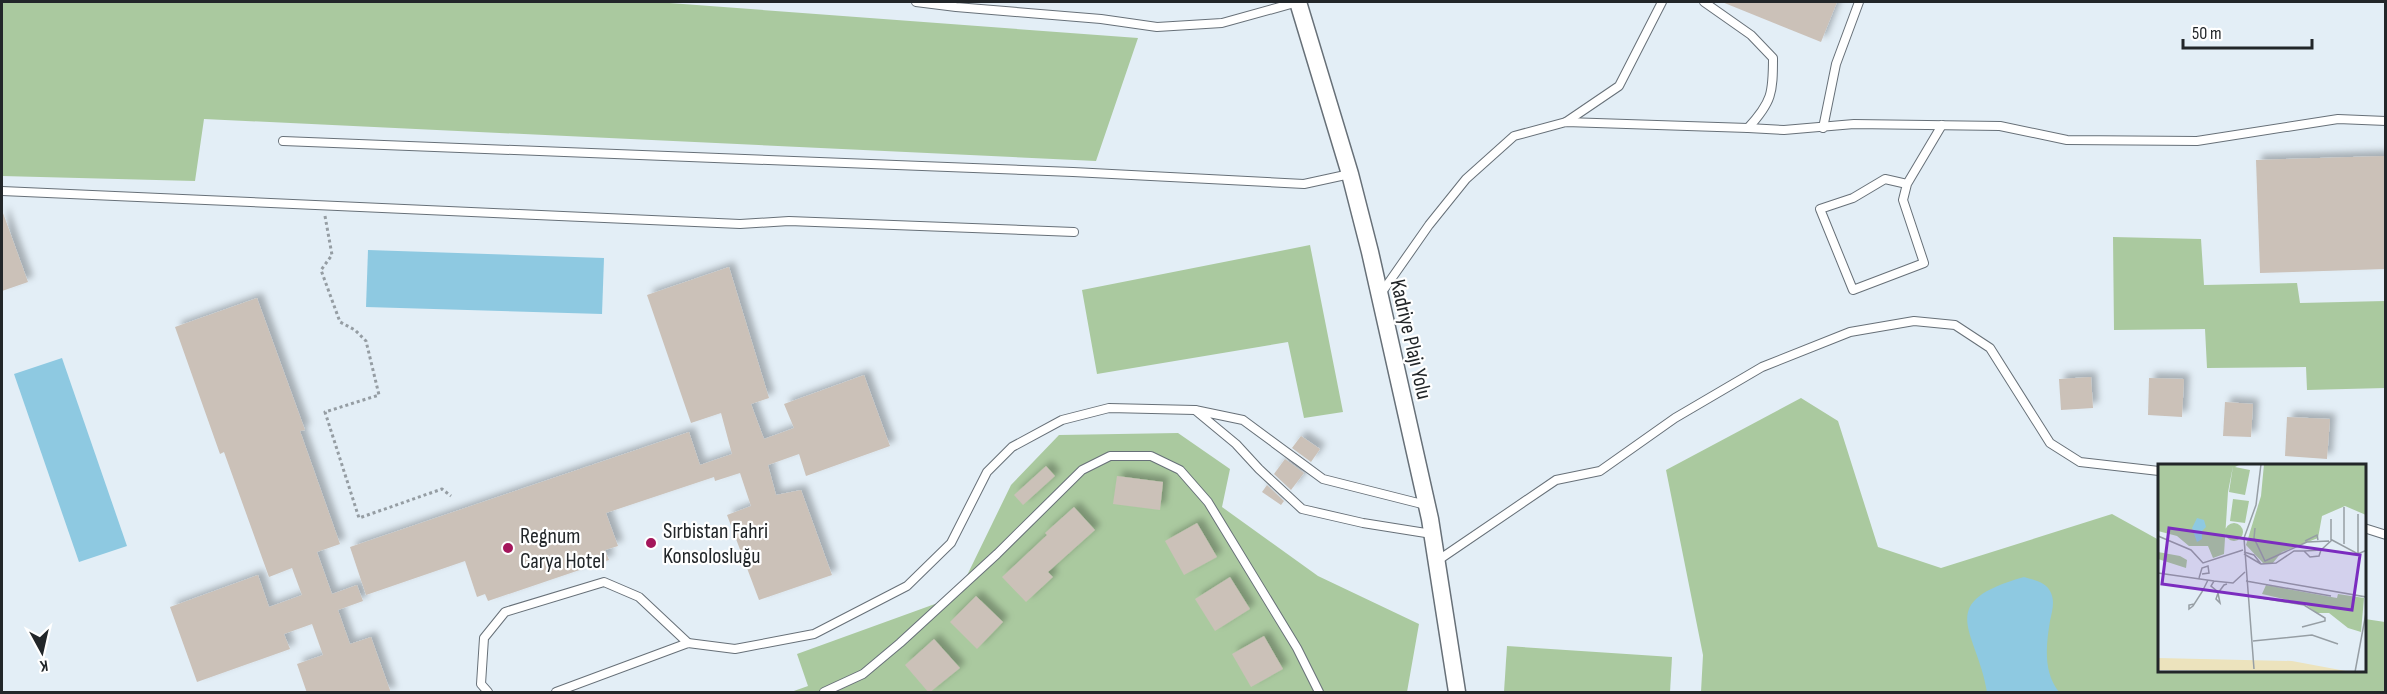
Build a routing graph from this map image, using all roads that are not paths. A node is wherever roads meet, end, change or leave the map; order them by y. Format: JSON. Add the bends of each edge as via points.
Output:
{"nodes":[{"id":1,"x":915,"y":2,"type":"edge"},
{"id":2,"x":1298,"y":2,"type":"edge"},
{"id":3,"x":1662,"y":2,"type":"edge"},
{"id":4,"x":1704,"y":2,"type":"edge"},
{"id":5,"x":1859,"y":2,"type":"edge"},
{"id":6,"x":2385,"y":121,"type":"edge"},
{"id":7,"x":1566,"y":122,"type":"junction"},
{"id":8,"x":1942,"y":125,"type":"junction"},
{"id":9,"x":1748,"y":128,"type":"junction"},
{"id":10,"x":1823,"y":128,"type":"junction"},
{"id":11,"x":283,"y":141,"type":"dead end"},
{"id":12,"x":1350,"y":174,"type":"junction"},
{"id":13,"x":1907,"y":184,"type":"junction"},
{"id":14,"x":2,"y":191,"type":"edge"},
{"id":15,"x":1074,"y":232,"type":"dead end"},
{"id":16,"x":1380,"y":295,"type":"junction"},
{"id":17,"x":1196,"y":410,"type":"junction"},
{"id":18,"x":2158,"y":471,"type":"edge"},
{"id":19,"x":1426,"y":505,"type":"junction"},
{"id":20,"x":2366,"y":529,"type":"edge"},
{"id":21,"x":1432,"y":534,"type":"junction"},
{"id":22,"x":2385,"y":535,"type":"edge"},
{"id":23,"x":1436,"y":561,"type":"junction"},
{"id":24,"x":688,"y":643,"type":"junction"},
{"id":25,"x":481,"y":684,"type":"junction"},
{"id":26,"x":476,"y":693,"type":"edge"},
{"id":27,"x":488,"y":693,"type":"edge"},
{"id":28,"x":556,"y":693,"type":"edge"},
{"id":29,"x":824,"y":693,"type":"edge"},
{"id":30,"x":1319,"y":693,"type":"edge"},
{"id":31,"x":1457,"y":693,"type":"edge"}],
"edges":[{"from":1,"to":2,"type":"lane","via":[[1157,27],[1222,23]]},
{"from":2,"to":12,"type":"street","name":"Kadriye Plajı Yolu"},
{"from":3,"to":7,"type":"lane","via":[[1619,86]]},
{"from":4,"to":9,"type":"lane","via":[[1751,35],[1773,58],[1773,85],[1765,110]]},
{"from":5,"to":10,"type":"lane","via":[[1836,64]]},
{"from":6,"to":8,"type":"lane","via":[[2338,119],[2175,142],[2067,140],[2000,126]]},
{"from":7,"to":9,"type":"lane"},
{"from":7,"to":16,"type":"lane","via":[[1515,136],[1466,179]]},
{"from":8,"to":10,"type":"lane","via":[[1854,124]]},
{"from":8,"to":13,"type":"lane"},
{"from":9,"to":10,"type":"lane"},
{"from":11,"to":12,"type":"lane","via":[[1304,184]]},
{"from":12,"to":16,"type":"street","name":"Kadriye Plajı Yolu"},
{"from":13,"to":13,"type":"lane","via":[[1903,200],[1924,263],[1853,290],[1820,209],[1852,198],[1885,179]]},
{"from":14,"to":15,"type":"lane","via":[[740,224],[789,220]]},
{"from":16,"to":19,"type":"street","name":"Kadriye Plajı Yolu"},
{"from":17,"to":19,"type":"lane","via":[[1243,420],[1323,479]]},
{"from":17,"to":21,"type":"lane","via":[[1302,508]]},
{"from":17,"to":24,"type":"lane","via":[[1109,408],[1062,420],[1012,447],[987,472],[951,543],[908,586],[814,634],[735,649]]},
{"from":18,"to":23,"type":"lane","via":[[2080,462],[2050,443],[1990,348],[1955,325],[1914,321],[1850,332],[1762,367],[1675,418],[1600,471],[1556,480]]},
{"from":19,"to":21,"type":"street","name":"Kadriye Plajı Yolu"},
{"from":20,"to":22,"type":"lane"},
{"from":21,"to":23,"type":"street","name":"Kadriye Plajı Yolu"},
{"from":23,"to":31,"type":"street","name":"Kadriye Plajı Yolu"},
{"from":24,"to":25,"type":"lane","via":[[639,597],[604,582],[505,612],[484,638]]},
{"from":24,"to":28,"type":"lane"},
{"from":25,"to":26,"type":"lane"},
{"from":25,"to":27,"type":"lane"},
{"from":29,"to":30,"type":"lane","via":[[863,674],[997,554],[1082,470],[1110,456],[1151,456],[1180,470],[1208,502],[1297,648]]}]}
